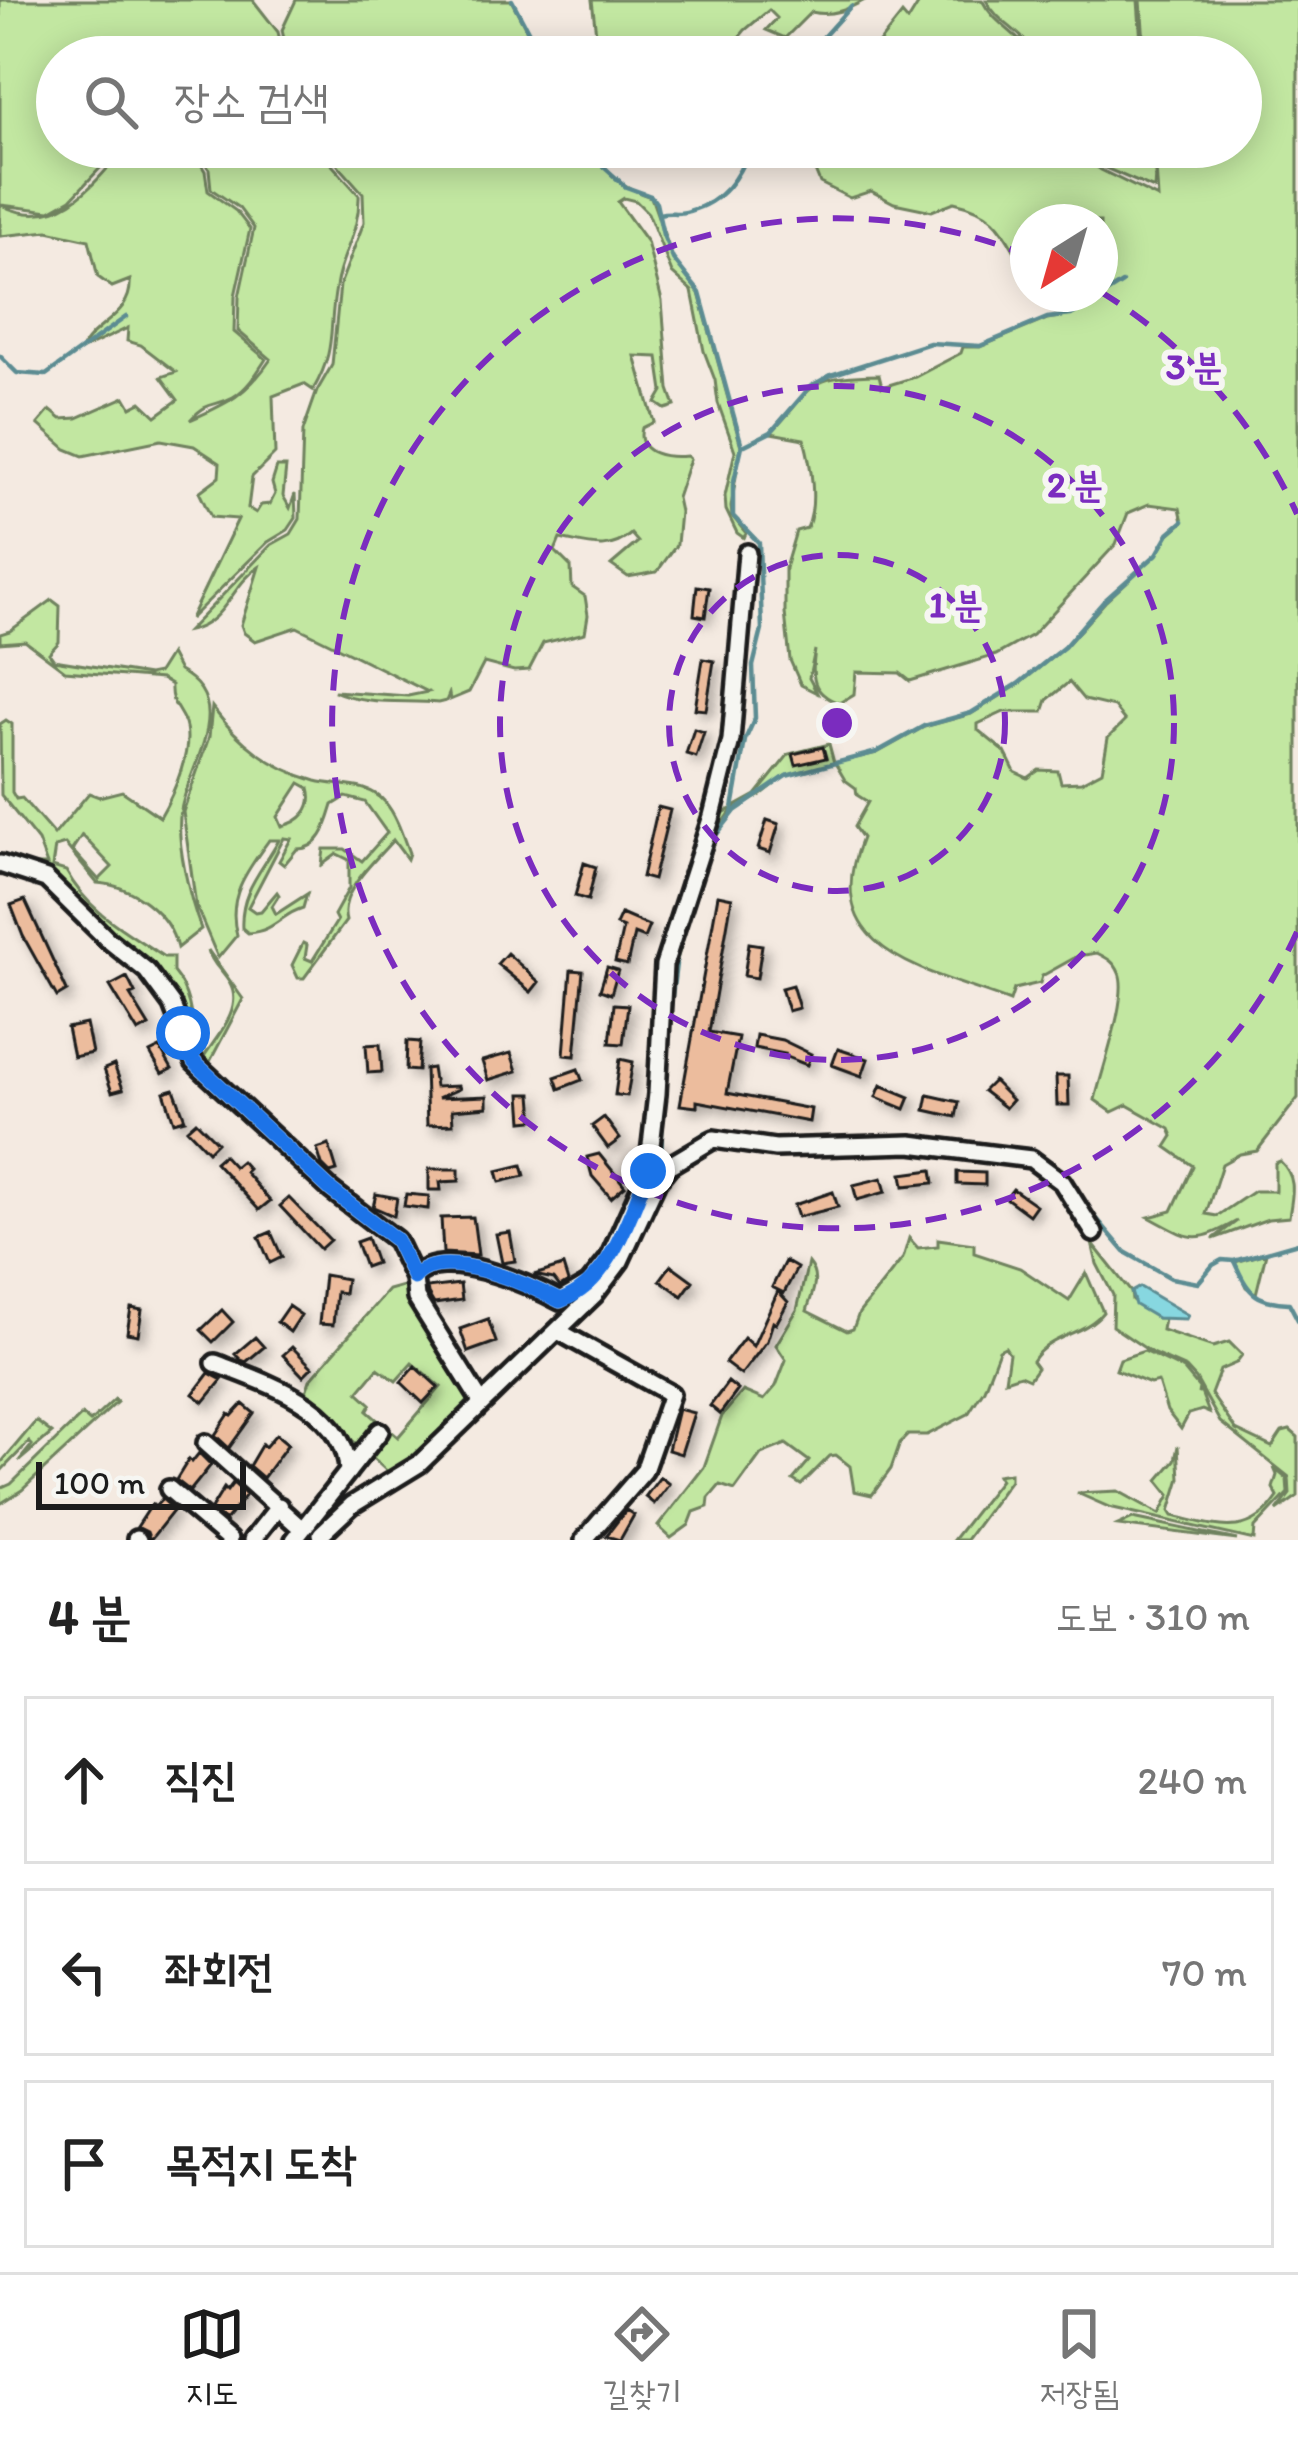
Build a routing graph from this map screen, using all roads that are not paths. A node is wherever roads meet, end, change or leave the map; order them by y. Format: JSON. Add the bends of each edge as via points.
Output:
{"nodes":[{"id":1,"x":747,"y":553,"type":"dead end"},
{"id":2,"x":0,"y":864,"type":"edge"},
{"id":3,"x":1094,"y":1233,"type":"dead end"},
{"id":4,"x":414,"y":1278,"type":"junction"},
{"id":5,"x":557,"y":1331,"type":"junction"},
{"id":6,"x":215,"y":1363,"type":"dead end"},
{"id":7,"x":481,"y":1402,"type":"junction"},
{"id":8,"x":380,"y":1432,"type":"dead end"},
{"id":9,"x":206,"y":1442,"type":"dead end"},
{"id":10,"x":348,"y":1472,"type":"junction"},
{"id":11,"x":169,"y":1489,"type":"dead end"},
{"id":12,"x":279,"y":1506,"type":"junction"},
{"id":13,"x":310,"y":1533,"type":"edge"},
{"id":14,"x":229,"y":1540,"type":"edge"},
{"id":15,"x":252,"y":1540,"type":"edge"},
{"id":16,"x":584,"y":1540,"type":"edge"}],
"edges":[{"from":1,"to":4,"type":"street","via":[[731,740],[664,965],[648,1171],[626,1223],[589,1284],[560,1301],[516,1280],[446,1264]]},
{"from":2,"to":4,"type":"street","via":[[46,879],[147,971],[172,1005],[194,1062],[396,1240]]},
{"from":3,"to":5,"type":"street","via":[[1062,1182],[1031,1160],[911,1144],[776,1148],[714,1139],[670,1165],[609,1279]]},
{"from":4,"to":7,"type":"street","via":[[416,1298]]},
{"from":5,"to":7,"type":"street"},
{"from":5,"to":16,"type":"street","via":[[671,1394],[644,1471]]},
{"from":6,"to":10,"type":"street","via":[[300,1399],[347,1452]]},
{"from":7,"to":13,"type":"street","via":[[419,1464]]},
{"from":8,"to":10,"type":"street"},
{"from":9,"to":12,"type":"street"},
{"from":10,"to":13,"type":"street"},
{"from":11,"to":14,"type":"street"},
{"from":12,"to":13,"type":"street"},
{"from":12,"to":15,"type":"street"}]}
